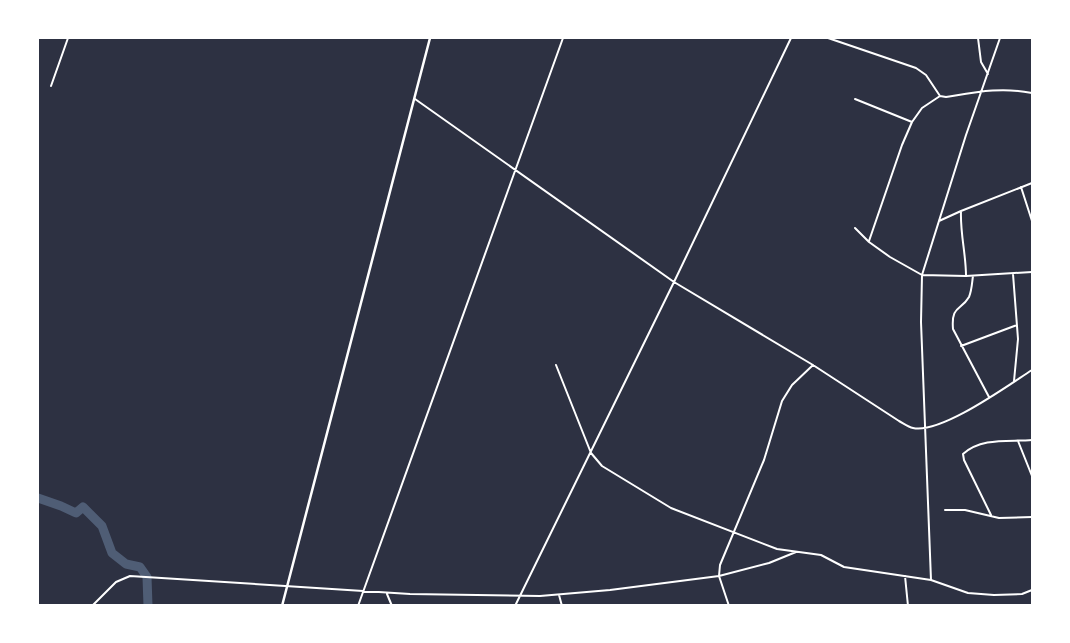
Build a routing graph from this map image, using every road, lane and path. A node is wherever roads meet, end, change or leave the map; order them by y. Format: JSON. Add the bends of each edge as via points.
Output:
{"nodes":[{"id":1,"x":68,"y":38,"type":"edge"},
{"id":2,"x":430,"y":38,"type":"edge"},
{"id":3,"x":563,"y":38,"type":"edge"},
{"id":4,"x":791,"y":38,"type":"edge"},
{"id":5,"x":828,"y":38,"type":"edge"},
{"id":6,"x":978,"y":38,"type":"edge"},
{"id":7,"x":1000,"y":38,"type":"edge"},
{"id":8,"x":988,"y":74,"type":"junction"},
{"id":9,"x":51,"y":86,"type":"dead end"},
{"id":10,"x":982,"y":91,"type":"junction"},
{"id":11,"x":1032,"y":93,"type":"edge"},
{"id":12,"x":940,"y":96,"type":"junction"},
{"id":13,"x":414,"y":98,"type":"junction"},
{"id":14,"x":855,"y":99,"type":"dead end"},
{"id":15,"x":912,"y":122,"type":"junction"},
{"id":16,"x":515,"y":171,"type":"junction"},
{"id":17,"x":1032,"y":183,"type":"edge"},
{"id":18,"x":1021,"y":187,"type":"junction"},
{"id":19,"x":961,"y":211,"type":"junction"},
{"id":20,"x":938,"y":221,"type":"junction"},
{"id":21,"x":1032,"y":221,"type":"edge"},
{"id":22,"x":855,"y":228,"type":"dead end"},
{"id":23,"x":869,"y":242,"type":"junction"},
{"id":24,"x":1032,"y":272,"type":"edge"},
{"id":25,"x":1014,"y":274,"type":"junction"},
{"id":26,"x":922,"y":275,"type":"junction"},
{"id":27,"x":966,"y":276,"type":"junction"},
{"id":28,"x":972,"y":276,"type":"junction"},
{"id":29,"x":674,"y":282,"type":"junction"},
{"id":30,"x":1017,"y":324,"type":"junction"},
{"id":31,"x":962,"y":346,"type":"junction"},
{"id":32,"x":556,"y":365,"type":"dead end"},
{"id":33,"x":813,"y":365,"type":"junction"},
{"id":34,"x":1031,"y":371,"type":"edge"},
{"id":35,"x":1032,"y":376,"type":"edge"},
{"id":36,"x":1014,"y":382,"type":"junction"},
{"id":37,"x":989,"y":397,"type":"junction"},
{"id":38,"x":925,"y":428,"type":"junction"},
{"id":39,"x":1032,"y":440,"type":"edge"},
{"id":40,"x":1018,"y":441,"type":"junction"},
{"id":41,"x":590,"y":453,"type":"junction"},
{"id":42,"x":1032,"y":476,"type":"edge"},
{"id":43,"x":945,"y":510,"type":"dead end"},
{"id":44,"x":991,"y":515,"type":"junction"},
{"id":45,"x":1032,"y":517,"type":"edge"},
{"id":46,"x":733,"y":532,"type":"junction"},
{"id":47,"x":796,"y":552,"type":"junction"},
{"id":48,"x":719,"y":576,"type":"junction"},
{"id":49,"x":905,"y":576,"type":"junction"},
{"id":50,"x":931,"y":580,"type":"junction"},
{"id":51,"x":287,"y":586,"type":"junction"},
{"id":52,"x":1032,"y":590,"type":"edge"},
{"id":53,"x":364,"y":591,"type":"junction"},
{"id":54,"x":387,"y":593,"type":"junction"},
{"id":55,"x":558,"y":595,"type":"junction"},
{"id":56,"x":520,"y":596,"type":"junction"},
{"id":57,"x":92,"y":606,"type":"edge"},
{"id":58,"x":282,"y":606,"type":"edge"},
{"id":59,"x":358,"y":606,"type":"edge"},
{"id":60,"x":392,"y":606,"type":"edge"},
{"id":61,"x":515,"y":606,"type":"edge"},
{"id":62,"x":562,"y":606,"type":"edge"},
{"id":63,"x":729,"y":606,"type":"edge"},
{"id":64,"x":908,"y":606,"type":"edge"}],
"edges":[{"from":1,"to":9,"type":"street"},
{"from":2,"to":13,"type":"street"},
{"from":3,"to":16,"type":"street"},
{"from":4,"to":29,"type":"street"},
{"from":5,"to":12,"type":"street","via":[[916,68],[926,75]]},
{"from":6,"to":8,"type":"street","via":[[981,62]]},
{"from":7,"to":8,"type":"street"},
{"from":8,"to":10,"type":"street"},
{"from":10,"to":11,"type":"street"},
{"from":10,"to":12,"type":"street"},
{"from":10,"to":20,"type":"street"},
{"from":12,"to":15,"type":"street","via":[[922,108]]},
{"from":13,"to":16,"type":"street"},
{"from":13,"to":51,"type":"street"},
{"from":14,"to":15,"type":"street"},
{"from":15,"to":23,"type":"street"},
{"from":16,"to":29,"type":"street"},
{"from":16,"to":53,"type":"street"},
{"from":17,"to":18,"type":"street"},
{"from":18,"to":19,"type":"street"},
{"from":18,"to":21,"type":"street"},
{"from":19,"to":20,"type":"street"},
{"from":19,"to":27,"type":"street"},
{"from":20,"to":26,"type":"street"},
{"from":22,"to":23,"type":"street"},
{"from":23,"to":26,"type":"street"},
{"from":24,"to":25,"type":"street"},
{"from":25,"to":28,"type":"street"},
{"from":25,"to":30,"type":"street"},
{"from":26,"to":27,"type":"street"},
{"from":26,"to":38,"type":"street"},
{"from":27,"to":28,"type":"street"},
{"from":28,"to":31,"type":"street","via":[[968,298],[957,308],[952,319],[953,329]]},
{"from":29,"to":33,"type":"street"},
{"from":29,"to":41,"type":"street"},
{"from":30,"to":31,"type":"street"},
{"from":30,"to":36,"type":"street"},
{"from":31,"to":37,"type":"street"},
{"from":32,"to":41,"type":"street"},
{"from":33,"to":38,"type":"street","via":[[899,421],[913,428]]},
{"from":33,"to":46,"type":"street","via":[[792,385],[782,402],[764,460]]},
{"from":34,"to":35,"type":"street"},
{"from":34,"to":36,"type":"street"},
{"from":36,"to":37,"type":"street"},
{"from":37,"to":38,"type":"street","via":[[954,418]]},
{"from":38,"to":50,"type":"street"},
{"from":39,"to":40,"type":"street"},
{"from":40,"to":42,"type":"street"},
{"from":40,"to":44,"type":"street","via":[[992,441],[963,454]]},
{"from":41,"to":46,"type":"street","via":[[602,466],[671,508]]},
{"from":41,"to":56,"type":"street"},
{"from":43,"to":44,"type":"street"},
{"from":44,"to":45,"type":"street","via":[[999,518]]},
{"from":46,"to":47,"type":"street","via":[[777,549]]},
{"from":46,"to":48,"type":"street"},
{"from":47,"to":48,"type":"street"},
{"from":47,"to":49,"type":"street","via":[[821,554],[844,567]]},
{"from":48,"to":55,"type":"street"},
{"from":48,"to":63,"type":"street"},
{"from":49,"to":50,"type":"street"},
{"from":49,"to":64,"type":"street"},
{"from":50,"to":52,"type":"street","via":[[968,593],[1022,594]]},
{"from":51,"to":53,"type":"street"},
{"from":51,"to":57,"type":"street","via":[[130,576],[116,582]]},
{"from":51,"to":58,"type":"street"},
{"from":53,"to":54,"type":"street"},
{"from":53,"to":59,"type":"street"},
{"from":54,"to":56,"type":"street"},
{"from":54,"to":60,"type":"street"},
{"from":55,"to":56,"type":"street"},
{"from":55,"to":62,"type":"street"},
{"from":56,"to":61,"type":"street"}]}
